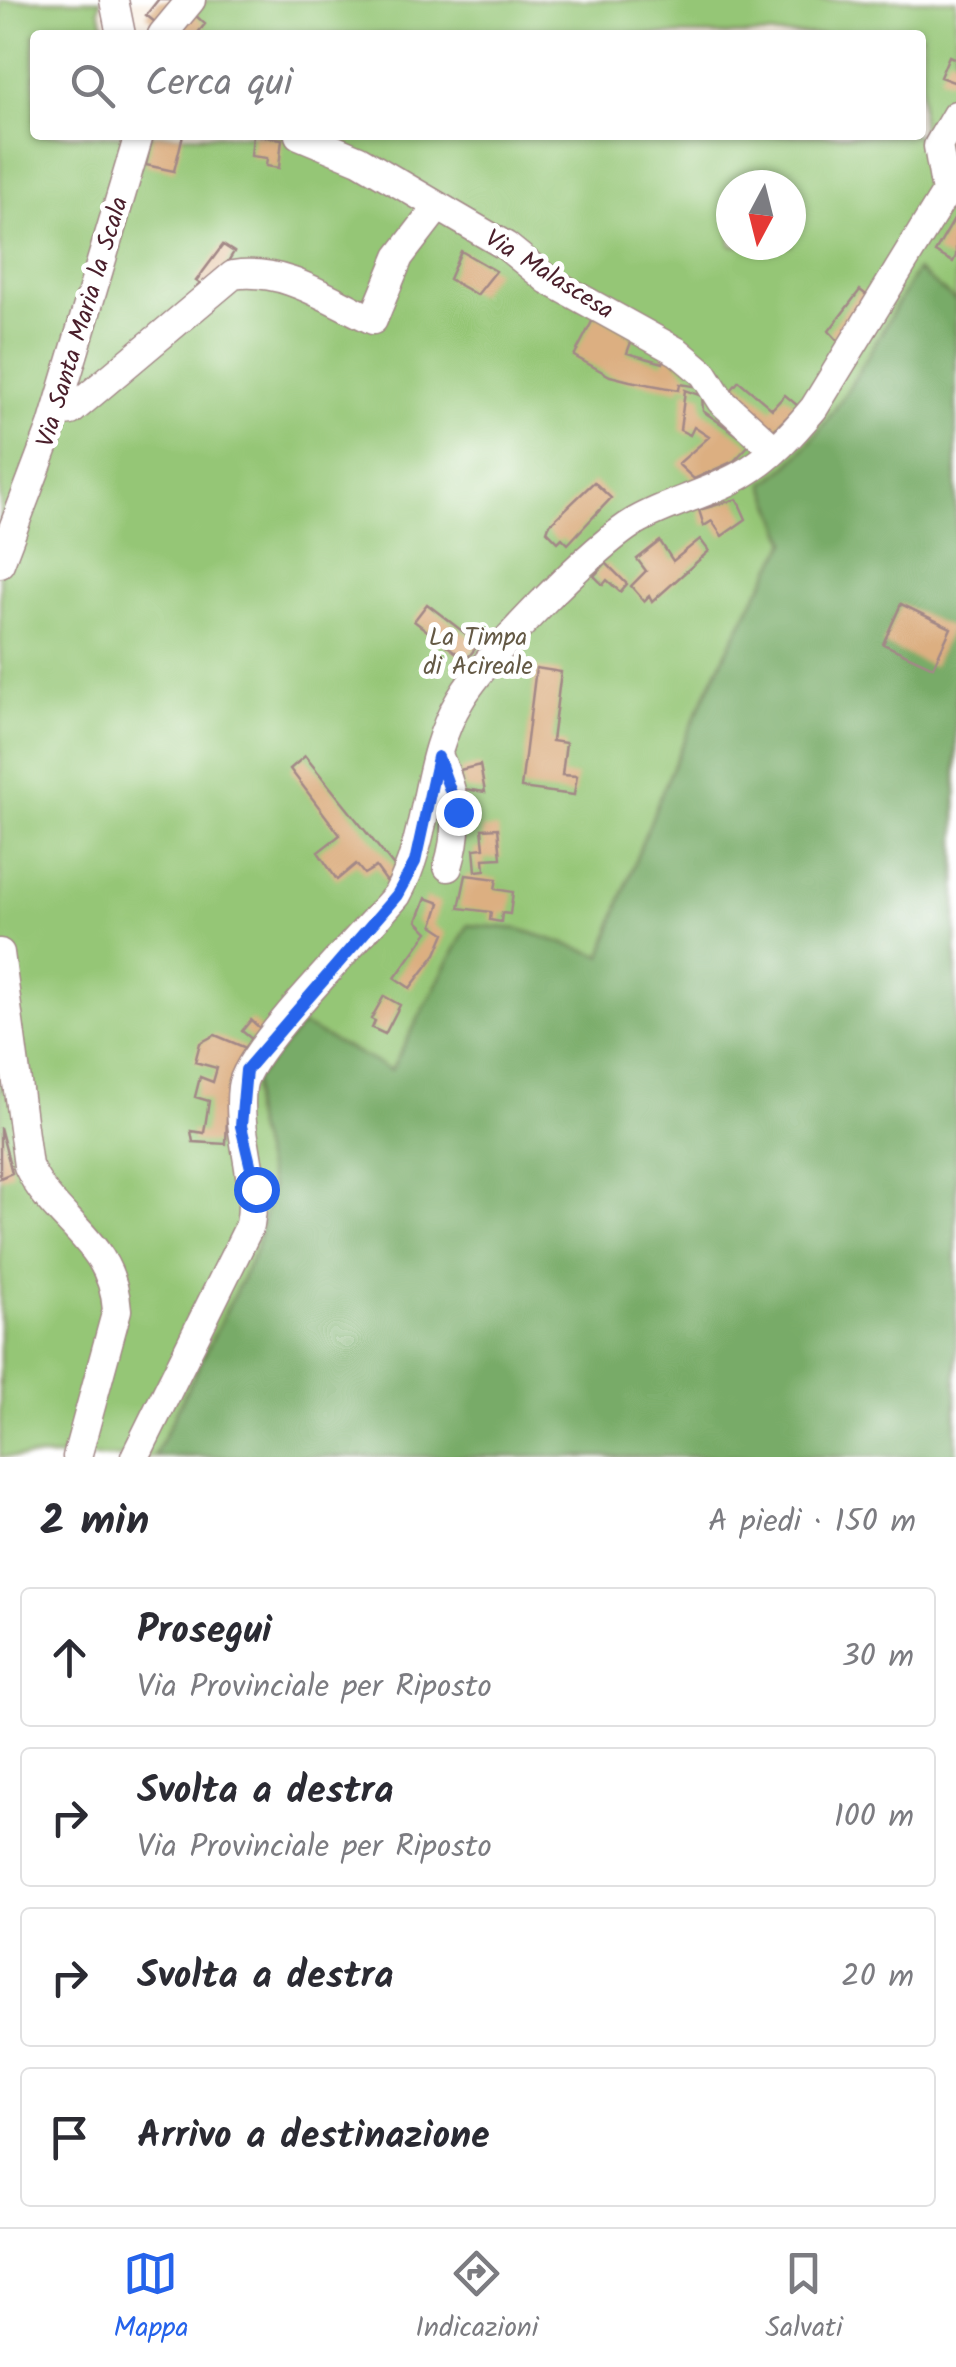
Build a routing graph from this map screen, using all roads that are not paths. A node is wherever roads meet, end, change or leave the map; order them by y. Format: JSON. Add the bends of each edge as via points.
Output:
{"nodes":[{"id":1,"x":114,"y":0,"type":"edge"},
{"id":2,"x":191,"y":0,"type":"edge"},
{"id":3,"x":120,"y":30,"type":"edge"},
{"id":4,"x":168,"y":30,"type":"edge"},
{"id":5,"x":956,"y":115,"type":"edge"},
{"id":6,"x":138,"y":140,"type":"edge"},
{"id":7,"x":311,"y":140,"type":"edge"},
{"id":8,"x":951,"y":184,"type":"edge"},
{"id":9,"x":436,"y":210,"type":"junction"},
{"id":10,"x":56,"y":413,"type":"junction"},
{"id":11,"x":775,"y":450,"type":"junction"},
{"id":12,"x":0,"y":564,"type":"edge"},
{"id":13,"x":438,"y":757,"type":"junction"},
{"id":14,"x":448,"y":867,"type":"dead end"},
{"id":15,"x":0,"y":954,"type":"edge"},
{"id":16,"x":77,"y":1457,"type":"edge"},
{"id":17,"x":134,"y":1457,"type":"edge"}],
"edges":[{"from":1,"to":3,"type":"street"},
{"from":2,"to":4,"type":"street"},
{"from":5,"to":8,"type":"street","via":[[938,146]]},
{"from":6,"to":10,"type":"street","name":"Via Santa Maria la Scala"},
{"from":7,"to":9,"type":"street","name":"Via Malascesa","via":[[359,160]]},
{"from":8,"to":11,"type":"street","via":[[814,408]]},
{"from":9,"to":10,"type":"street","via":[[398,257],[372,320],[283,278],[233,275],[71,411]]},
{"from":9,"to":11,"type":"street","name":"Via Malascesa","via":[[678,352]]},
{"from":10,"to":12,"type":"street","name":"Via Santa Maria la Scala"},
{"from":11,"to":13,"type":"street","via":[[744,474],[654,511],[614,536],[491,657],[460,699]]},
{"from":13,"to":14,"type":"street","via":[[458,812]]},
{"from":13,"to":17,"type":"street","via":[[415,862],[397,895],[246,1070],[241,1126],[256,1189],[250,1225]]},
{"from":15,"to":16,"type":"street","via":[[28,1166],[107,1264],[116,1288],[117,1310]]}]}
